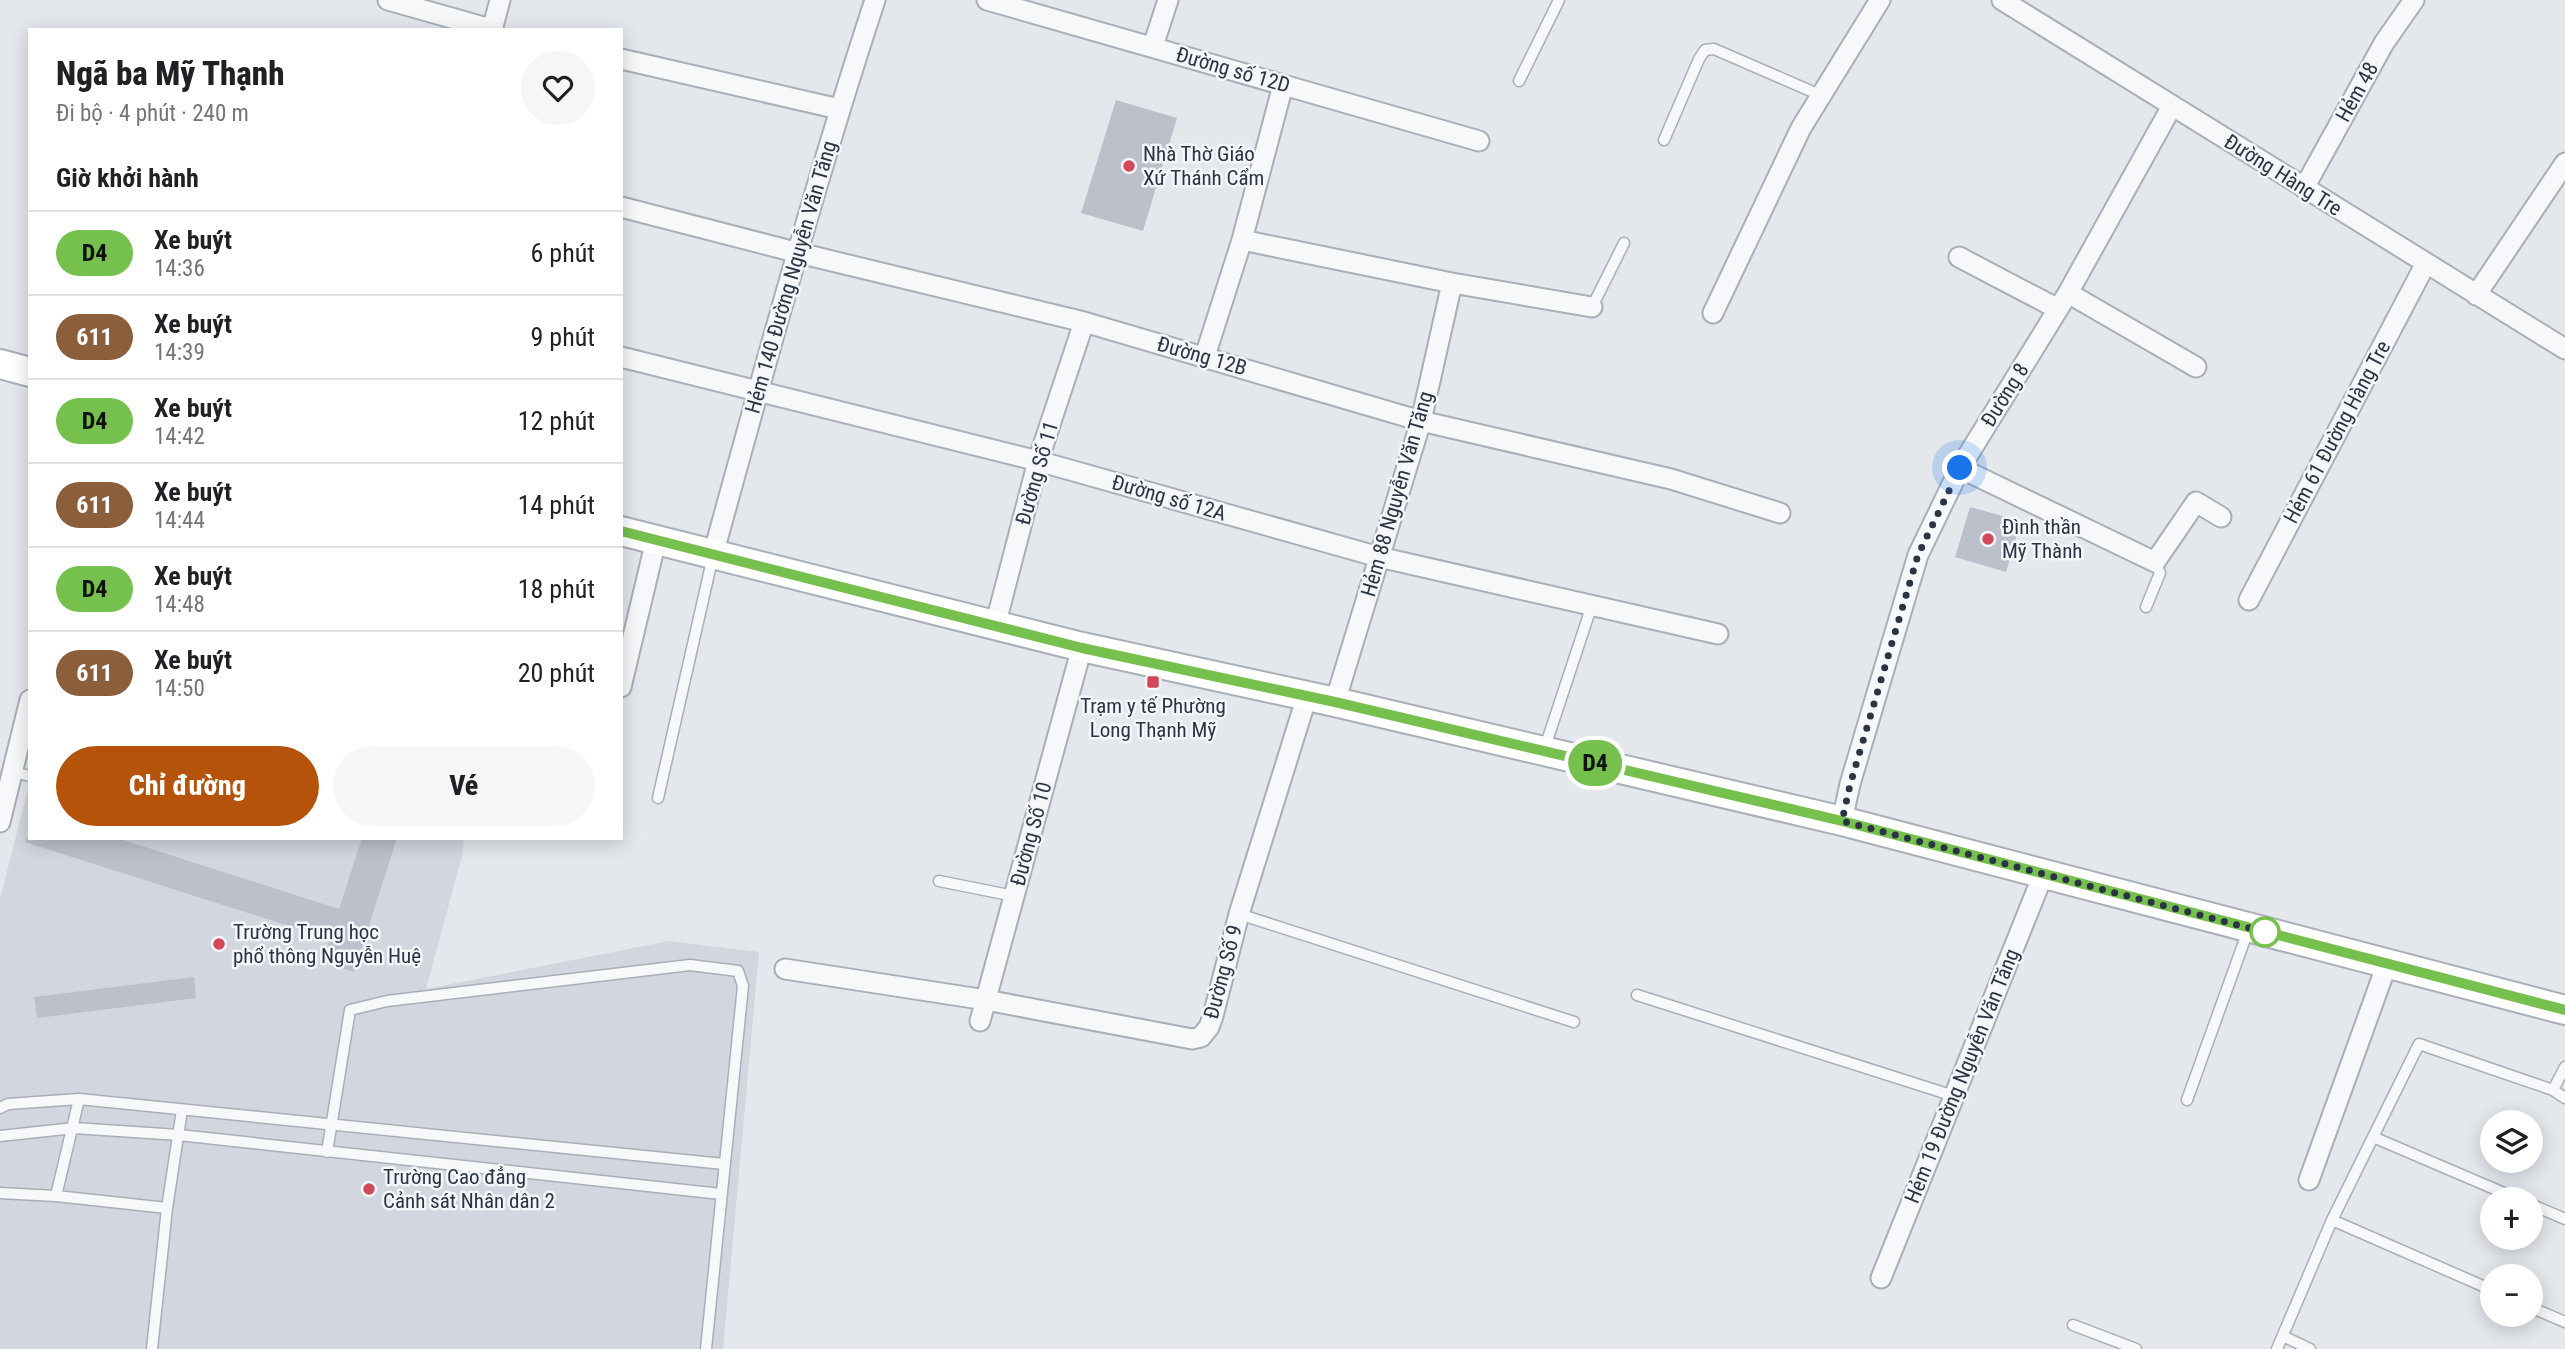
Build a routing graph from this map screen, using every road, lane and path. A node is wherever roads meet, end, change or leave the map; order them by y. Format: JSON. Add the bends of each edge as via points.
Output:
{"nodes":[{"id":1,"x":388,"y":0,"type":"edge"},
{"id":2,"x":499,"y":0,"type":"edge"},
{"id":3,"x":875,"y":0,"type":"edge"},
{"id":4,"x":988,"y":0,"type":"edge"},
{"id":5,"x":1168,"y":0,"type":"edge"},
{"id":6,"x":1559,"y":0,"type":"edge"},
{"id":7,"x":1880,"y":0,"type":"edge"},
{"id":8,"x":2002,"y":0,"type":"edge"},
{"id":9,"x":2414,"y":0,"type":"edge"},
{"id":10,"x":486,"y":28,"type":"edge"},
{"id":11,"x":493,"y":28,"type":"edge"},
{"id":12,"x":1153,"y":46,"type":"junction"},
{"id":13,"x":623,"y":59,"type":"edge"},
{"id":14,"x":1519,"y":81,"type":"dead end"},
{"id":15,"x":1283,"y":85,"type":"junction"},
{"id":16,"x":1820,"y":95,"type":"junction"},
{"id":17,"x":2172,"y":106,"type":"junction"},
{"id":18,"x":839,"y":109,"type":"junction"},
{"id":19,"x":1664,"y":140,"type":"dead end"},
{"id":20,"x":1479,"y":141,"type":"dead end"},
{"id":21,"x":2565,"y":163,"type":"edge"},
{"id":22,"x":2304,"y":188,"type":"junction"},
{"id":23,"x":623,"y":208,"type":"edge"},
{"id":24,"x":1242,"y":240,"type":"junction"},
{"id":25,"x":1625,"y":243,"type":"dead end"},
{"id":26,"x":799,"y":253,"type":"junction"},
{"id":27,"x":1959,"y":257,"type":"dead end"},
{"id":28,"x":2426,"y":263,"type":"junction"},
{"id":29,"x":1452,"y":283,"type":"junction"},
{"id":30,"x":2476,"y":295,"type":"junction"},
{"id":31,"x":2063,"y":301,"type":"junction"},
{"id":32,"x":1592,"y":307,"type":"joint"},
{"id":33,"x":1713,"y":313,"type":"dead end"},
{"id":34,"x":1084,"y":322,"type":"junction"},
{"id":35,"x":2565,"y":349,"type":"edge"},
{"id":36,"x":1205,"y":356,"type":"junction"},
{"id":37,"x":623,"y":358,"type":"edge"},
{"id":38,"x":0,"y":364,"type":"edge"},
{"id":39,"x":2196,"y":367,"type":"dead end"},
{"id":40,"x":28,"y":371,"type":"edge"},
{"id":41,"x":757,"y":392,"type":"junction"},
{"id":42,"x":1421,"y":421,"type":"junction"},
{"id":43,"x":1038,"y":461,"type":"junction"},
{"id":44,"x":1960,"y":468,"type":"junction"},
{"id":45,"x":1780,"y":513,"type":"dead end"},
{"id":46,"x":2221,"y":517,"type":"dead end"},
{"id":47,"x":623,"y":532,"type":"edge"},
{"id":48,"x":656,"y":540,"type":"junction"},
{"id":49,"x":713,"y":555,"type":"junction"},
{"id":50,"x":1379,"y":557,"type":"junction"},
{"id":51,"x":2155,"y":562,"type":"junction"},
{"id":52,"x":2249,"y":600,"type":"dead end"},
{"id":53,"x":1592,"y":606,"type":"junction"},
{"id":54,"x":2146,"y":607,"type":"dead end"},
{"id":55,"x":995,"y":626,"type":"junction"},
{"id":56,"x":1718,"y":634,"type":"dead end"},
{"id":57,"x":1082,"y":648,"type":"junction"},
{"id":58,"x":623,"y":679,"type":"edge"},
{"id":59,"x":1307,"y":696,"type":"junction"},
{"id":60,"x":1335,"y":702,"type":"junction"},
{"id":61,"x":28,"y":716,"type":"edge"},
{"id":62,"x":1544,"y":751,"type":"junction"},
{"id":63,"x":21,"y":774,"type":"edge"},
{"id":64,"x":658,"y":798,"type":"dead end"},
{"id":65,"x":1842,"y":821,"type":"junction"},
{"id":66,"x":0,"y":822,"type":"edge"},
{"id":67,"x":2043,"y":875,"type":"junction"},
{"id":68,"x":939,"y":881,"type":"dead end"},
{"id":69,"x":1014,"y":896,"type":"junction"},
{"id":70,"x":1239,"y":914,"type":"junction"},
{"id":71,"x":2249,"y":928,"type":"junction"},
{"id":72,"x":2387,"y":964,"type":"junction"},
{"id":73,"x":785,"y":969,"type":"dead end"},
{"id":74,"x":1637,"y":995,"type":"dead end"},
{"id":75,"x":986,"y":1000,"type":"junction"},
{"id":76,"x":2565,"y":1010,"type":"edge"},
{"id":77,"x":980,"y":1021,"type":"dead end"},
{"id":78,"x":1574,"y":1022,"type":"dead end"},
{"id":79,"x":2565,"y":1067,"type":"edge"},
{"id":80,"x":2553,"y":1090,"type":"junction"},
{"id":81,"x":1954,"y":1096,"type":"junction"},
{"id":82,"x":2565,"y":1098,"type":"edge"},
{"id":83,"x":79,"y":1099,"type":"junction"},
{"id":84,"x":2187,"y":1100,"type":"dead end"},
{"id":85,"x":0,"y":1108,"type":"edge"},
{"id":86,"x":182,"y":1110,"type":"junction"},
{"id":87,"x":332,"y":1125,"type":"junction"},
{"id":88,"x":74,"y":1128,"type":"junction"},
{"id":89,"x":179,"y":1135,"type":"junction"},
{"id":90,"x":0,"y":1136,"type":"edge"},
{"id":91,"x":2373,"y":1137,"type":"junction"},
{"id":92,"x":327,"y":1152,"type":"junction"},
{"id":93,"x":724,"y":1164,"type":"junction"},
{"id":94,"x":2309,"y":1180,"type":"dead end"},
{"id":95,"x":2490,"y":1187,"type":"edge"},
{"id":96,"x":0,"y":1193,"type":"edge"},
{"id":97,"x":721,"y":1194,"type":"junction"},
{"id":98,"x":56,"y":1196,"type":"junction"},
{"id":99,"x":167,"y":1208,"type":"junction"},
{"id":100,"x":2543,"y":1210,"type":"edge"},
{"id":101,"x":2565,"y":1219,"type":"edge"},
{"id":102,"x":2332,"y":1220,"type":"junction"},
{"id":103,"x":1881,"y":1278,"type":"dead end"},
{"id":104,"x":2480,"y":1285,"type":"edge"},
{"id":105,"x":2543,"y":1313,"type":"edge"},
{"id":106,"x":2565,"y":1322,"type":"edge"},
{"id":107,"x":2073,"y":1325,"type":"dead end"},
{"id":108,"x":2283,"y":1336,"type":"junction"},
{"id":109,"x":152,"y":1349,"type":"edge"},
{"id":110,"x":706,"y":1349,"type":"edge"},
{"id":111,"x":2136,"y":1349,"type":"edge"},
{"id":112,"x":2277,"y":1349,"type":"edge"},
{"id":113,"x":2310,"y":1349,"type":"edge"}],
"edges":[{"from":1,"to":10,"type":"street"},
{"from":2,"to":11,"type":"street"},
{"from":3,"to":18,"type":"street","name":"Hẻm 140 Đường Nguyễn Văn Tăng"},
{"from":4,"to":12,"type":"street","name":"Đường số 12D"},
{"from":5,"to":12,"type":"street"},
{"from":6,"to":14,"type":"lane"},
{"from":7,"to":16,"type":"street"},
{"from":8,"to":17,"type":"street","name":"Đường Hàng Tre"},
{"from":9,"to":22,"type":"street","name":"Hẻm 48","via":[[2384,43]]},
{"from":12,"to":15,"type":"street","name":"Đường số 12D"},
{"from":13,"to":18,"type":"street"},
{"from":15,"to":20,"type":"street","name":"Đường số 12D"},
{"from":15,"to":24,"type":"street"},
{"from":16,"to":19,"type":"lane","via":[[1714,48],[1705,50]]},
{"from":16,"to":33,"type":"street"},
{"from":17,"to":22,"type":"street","name":"Đường Hàng Tre"},
{"from":17,"to":31,"type":"street","name":"Đường 8"},
{"from":18,"to":26,"type":"street","name":"Hẻm 140 Đường Nguyễn Văn Tăng"},
{"from":21,"to":30,"type":"street"},
{"from":22,"to":28,"type":"street","name":"Đường Hàng Tre"},
{"from":23,"to":26,"type":"street","name":"Đường 12B"},
{"from":24,"to":29,"type":"street"},
{"from":24,"to":36,"type":"street"},
{"from":25,"to":32,"type":"lane"},
{"from":26,"to":34,"type":"street","name":"Đường 12B"},
{"from":26,"to":41,"type":"street","name":"Hẻm 140 Đường Nguyễn Văn Tăng"},
{"from":27,"to":31,"type":"street"},
{"from":28,"to":30,"type":"street","name":"Đường Hàng Tre"},
{"from":28,"to":52,"type":"street","name":"Hẻm 61 Đường Hàng Tre"},
{"from":29,"to":32,"type":"street"},
{"from":29,"to":42,"type":"street","name":"Hẻm 88 Nguyễn Văn Tăng"},
{"from":30,"to":35,"type":"street","name":"Đường Hàng Tre"},
{"from":31,"to":39,"type":"street"},
{"from":31,"to":44,"type":"street","name":"Đường 8"},
{"from":34,"to":36,"type":"street","name":"Đường 12B"},
{"from":34,"to":43,"type":"street","name":"Đường Số 11"},
{"from":36,"to":42,"type":"street","name":"Đường 12B"},
{"from":37,"to":41,"type":"street","name":"Đường số 12A"},
{"from":38,"to":40,"type":"main road"},
{"from":41,"to":43,"type":"street","name":"Đường số 12A"},
{"from":41,"to":49,"type":"street","name":"Hẻm 140 Đường Nguyễn Văn Tăng"},
{"from":42,"to":45,"type":"street","name":"Đường 12B","via":[[1671,479]]},
{"from":42,"to":50,"type":"street","name":"Hẻm 88 Nguyễn Văn Tăng"},
{"from":43,"to":50,"type":"street","name":"Đường số 12A"},
{"from":43,"to":55,"type":"street","name":"Đường Số 11"},
{"from":44,"to":51,"type":"street"},
{"from":44,"to":65,"type":"street","name":"Đường 8","via":[[1918,555]]},
{"from":46,"to":51,"type":"street","via":[[2196,502]]},
{"from":47,"to":48,"type":"main road"},
{"from":48,"to":49,"type":"main road"},
{"from":48,"to":58,"type":"street"},
{"from":49,"to":55,"type":"main road"},
{"from":49,"to":64,"type":"lane"},
{"from":50,"to":53,"type":"street","name":"Đường số 12A"},
{"from":50,"to":60,"type":"street","name":"Hẻm 88 Nguyễn Văn Tăng"},
{"from":51,"to":54,"type":"lane","via":[[2160,573]]},
{"from":53,"to":56,"type":"street","name":"Đường số 12A"},
{"from":53,"to":62,"type":"lane"},
{"from":55,"to":57,"type":"main road"},
{"from":57,"to":59,"type":"main road"},
{"from":57,"to":69,"type":"street","name":"Đường Số 10"},
{"from":59,"to":60,"type":"main road"},
{"from":59,"to":70,"type":"street","name":"Đường Số 9"},
{"from":60,"to":62,"type":"main road"},
{"from":61,"to":63,"type":"street"},
{"from":62,"to":65,"type":"main road"},
{"from":63,"to":66,"type":"street"},
{"from":65,"to":67,"type":"main road"},
{"from":67,"to":71,"type":"main road"},
{"from":67,"to":81,"type":"street","name":"Hẻm 19 Đường Nguyễn Văn Tăng"},
{"from":68,"to":69,"type":"lane"},
{"from":69,"to":75,"type":"street","name":"Đường Số 10"},
{"from":70,"to":75,"type":"street","name":"Đường Số 9","via":[[1213,1016],[1201,1037]]},
{"from":70,"to":78,"type":"lane"},
{"from":71,"to":72,"type":"main road"},
{"from":71,"to":84,"type":"lane"},
{"from":72,"to":76,"type":"main road"},
{"from":72,"to":94,"type":"street"},
{"from":73,"to":75,"type":"street"},
{"from":74,"to":81,"type":"lane"},
{"from":75,"to":77,"type":"street","name":"Đường Số 10"},
{"from":79,"to":80,"type":"lane"},
{"from":80,"to":82,"type":"lane"},
{"from":80,"to":91,"type":"lane","via":[[2419,1044]]},
{"from":81,"to":103,"type":"street","name":"Hẻm 19 Đường Nguyễn Văn Tăng"},
{"from":83,"to":85,"type":"lane"},
{"from":83,"to":86,"type":"lane"},
{"from":83,"to":88,"type":"lane"},
{"from":86,"to":87,"type":"lane"},
{"from":86,"to":89,"type":"lane"},
{"from":87,"to":92,"type":"lane"},
{"from":87,"to":93,"type":"lane"},
{"from":87,"to":93,"type":"lane","via":[[350,1010],[387,1001],[690,965],[738,971],[743,986]]},
{"from":88,"to":89,"type":"lane"},
{"from":88,"to":90,"type":"lane"},
{"from":88,"to":98,"type":"lane"},
{"from":89,"to":92,"type":"lane"},
{"from":89,"to":99,"type":"lane"},
{"from":91,"to":95,"type":"lane"},
{"from":91,"to":102,"type":"lane"},
{"from":92,"to":97,"type":"lane"},
{"from":93,"to":97,"type":"lane"},
{"from":96,"to":98,"type":"lane"},
{"from":97,"to":110,"type":"lane"},
{"from":98,"to":99,"type":"lane"},
{"from":99,"to":109,"type":"lane"},
{"from":100,"to":101,"type":"lane"},
{"from":102,"to":104,"type":"lane"},
{"from":102,"to":108,"type":"lane"},
{"from":105,"to":106,"type":"lane"},
{"from":107,"to":111,"type":"lane"},
{"from":108,"to":112,"type":"lane"},
{"from":108,"to":113,"type":"lane"}]}
